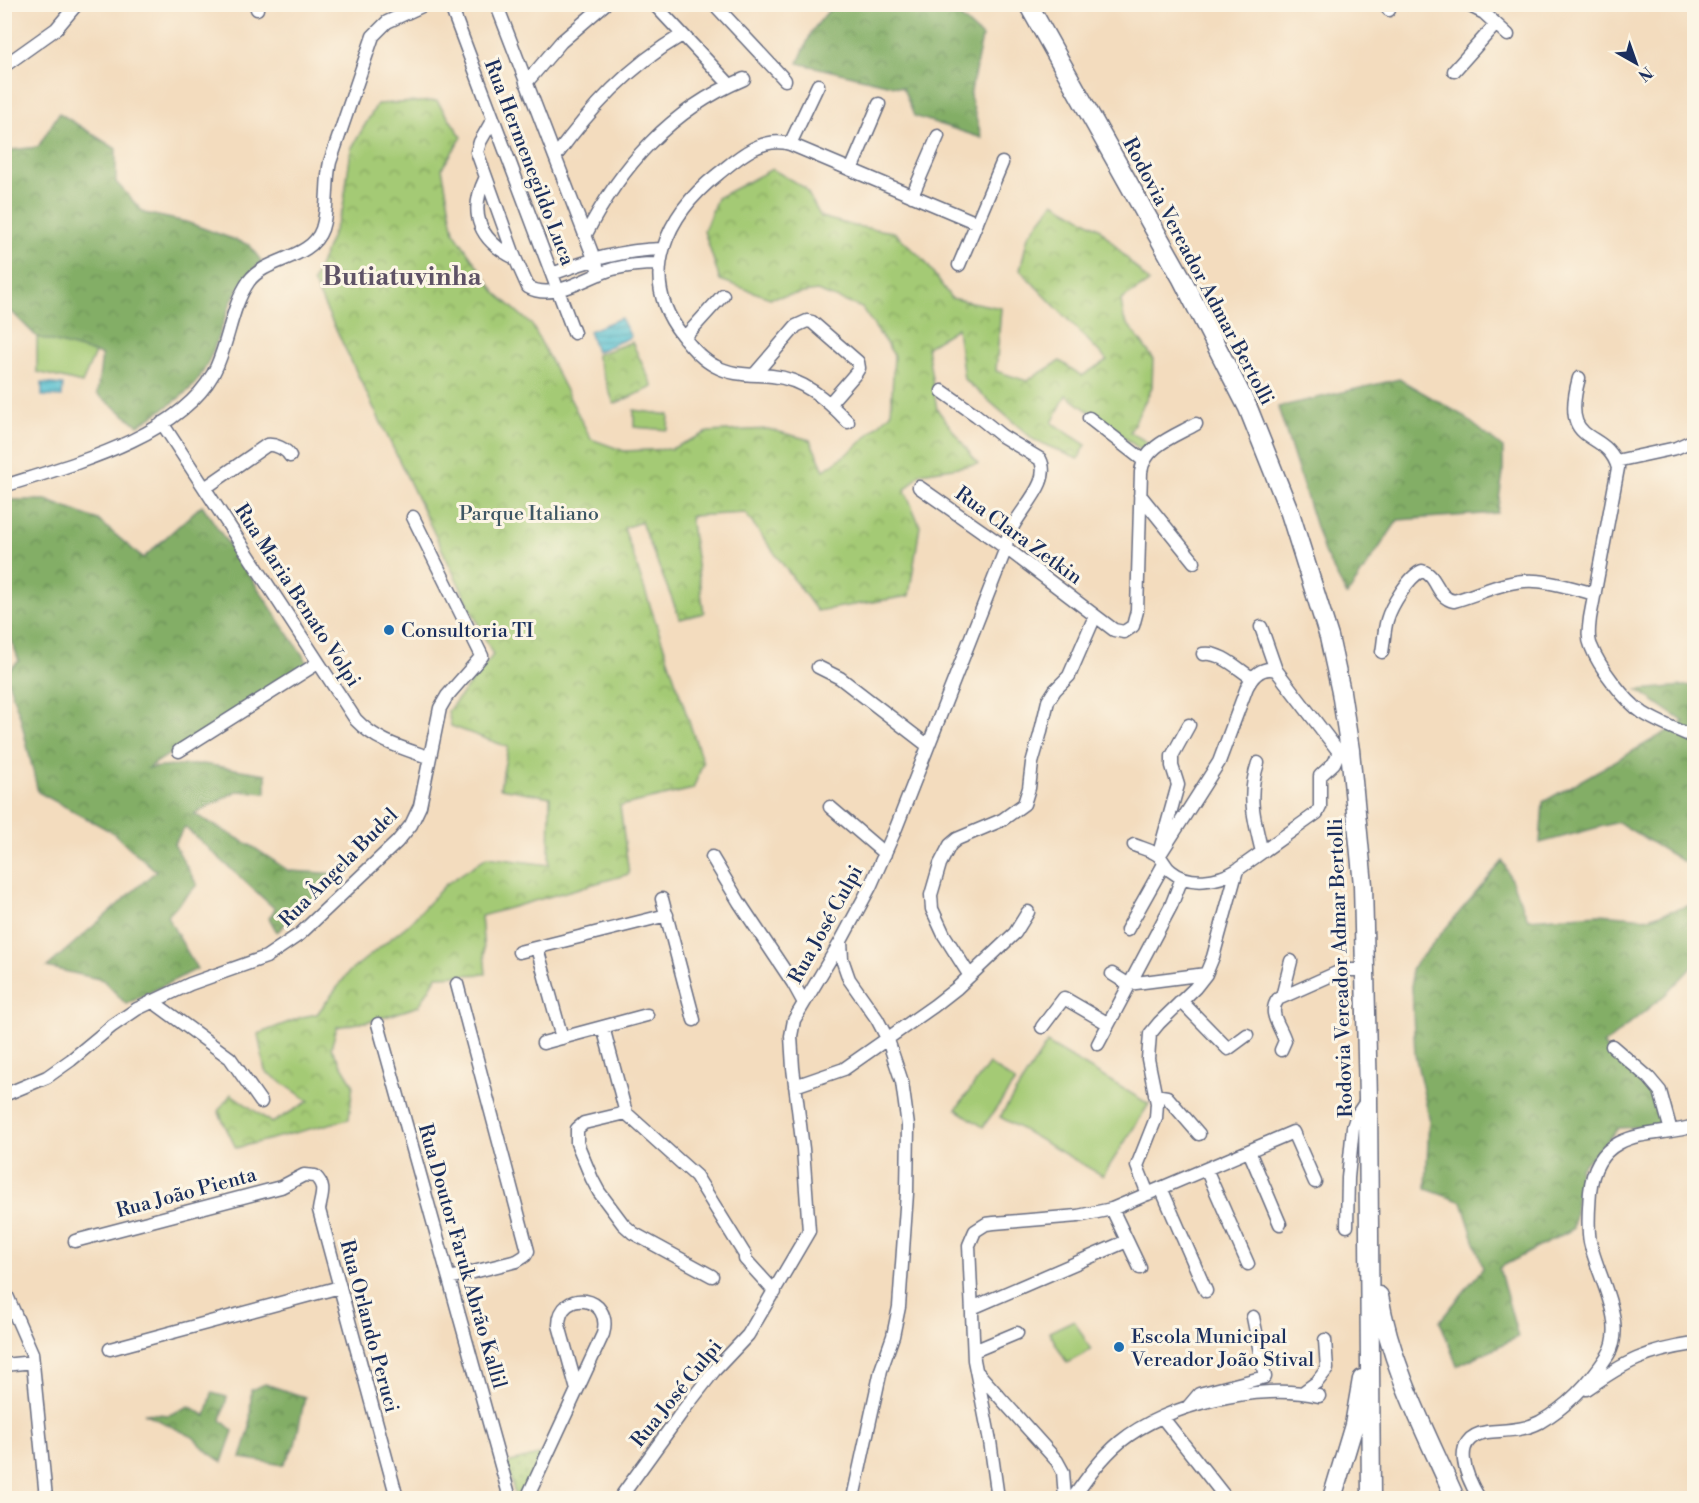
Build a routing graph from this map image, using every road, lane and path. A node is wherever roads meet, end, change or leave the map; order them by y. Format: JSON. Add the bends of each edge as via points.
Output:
{"nodes":[{"id":1,"x":77,"y":4,"type":"edge"},
{"id":2,"x":426,"y":4,"type":"edge"},
{"id":3,"x":450,"y":4,"type":"edge"},
{"id":4,"x":605,"y":4,"type":"edge"},
{"id":5,"x":654,"y":4,"type":"edge"},
{"id":6,"x":714,"y":4,"type":"edge"},
{"id":7,"x":1028,"y":4,"type":"edge"},
{"id":8,"x":1466,"y":4,"type":"edge"},
{"id":9,"x":501,"y":8,"type":"edge"},
{"id":10,"x":490,"y":21,"type":"dead end"},
{"id":11,"x":1496,"y":24,"type":"junction"},
{"id":12,"x":682,"y":34,"type":"junction"},
{"id":13,"x":1508,"y":34,"type":"dead end"},
{"id":14,"x":4,"y":66,"type":"edge"},
{"id":15,"x":1454,"y":71,"type":"dead end"},
{"id":16,"x":744,"y":80,"type":"dead end"},
{"id":17,"x":785,"y":80,"type":"dead end"},
{"id":18,"x":526,"y":83,"type":"junction"},
{"id":19,"x":730,"y":85,"type":"junction"},
{"id":20,"x":818,"y":85,"type":"dead end"},
{"id":21,"x":879,"y":104,"type":"dead end"},
{"id":22,"x":493,"y":119,"type":"junction"},
{"id":23,"x":938,"y":136,"type":"dead end"},
{"id":24,"x":790,"y":144,"type":"junction"},
{"id":25,"x":555,"y":157,"type":"junction"},
{"id":26,"x":1002,"y":163,"type":"dead end"},
{"id":27,"x":851,"y":170,"type":"junction"},
{"id":28,"x":485,"y":179,"type":"junction"},
{"id":29,"x":912,"y":196,"type":"junction"},
{"id":30,"x":977,"y":223,"type":"junction"},
{"id":31,"x":585,"y":236,"type":"junction"},
{"id":32,"x":662,"y":249,"type":"junction"},
{"id":33,"x":515,"y":258,"type":"junction"},
{"id":34,"x":594,"y":258,"type":"junction"},
{"id":35,"x":659,"y":264,"type":"junction"},
{"id":36,"x":959,"y":265,"type":"dead end"},
{"id":37,"x":552,"y":274,"type":"junction"},
{"id":38,"x":600,"y":274,"type":"junction"},
{"id":39,"x":558,"y":290,"type":"junction"},
{"id":40,"x":723,"y":295,"type":"dead end"},
{"id":41,"x":574,"y":333,"type":"dead end"},
{"id":42,"x":684,"y":338,"type":"junction"},
{"id":43,"x":754,"y":375,"type":"junction"},
{"id":44,"x":1579,"y":378,"type":"dead end"},
{"id":45,"x":942,"y":391,"type":"dead end"},
{"id":46,"x":830,"y":404,"type":"junction"},
{"id":47,"x":1089,"y":418,"type":"dead end"},
{"id":48,"x":848,"y":422,"type":"dead end"},
{"id":49,"x":162,"y":423,"type":"junction"},
{"id":50,"x":1196,"y":424,"type":"dead end"},
{"id":51,"x":1695,"y":440,"type":"edge"},
{"id":52,"x":290,"y":456,"type":"dead end"},
{"id":53,"x":1143,"y":460,"type":"junction"},
{"id":54,"x":1616,"y":461,"type":"junction"},
{"id":55,"x":4,"y":486,"type":"edge"},
{"id":56,"x":919,"y":487,"type":"dead end"},
{"id":57,"x":205,"y":488,"type":"junction"},
{"id":58,"x":1140,"y":495,"type":"junction"},
{"id":59,"x":413,"y":517,"type":"dead end"},
{"id":60,"x":1006,"y":548,"type":"junction"},
{"id":61,"x":1194,"y":562,"type":"dead end"},
{"id":62,"x":1594,"y":594,"type":"junction"},
{"id":63,"x":1095,"y":616,"type":"junction"},
{"id":64,"x":1261,"y":627,"type":"dead end"},
{"id":65,"x":1382,"y":652,"type":"dead end"},
{"id":66,"x":1203,"y":654,"type":"dead end"},
{"id":67,"x":318,"y":663,"type":"junction"},
{"id":68,"x":818,"y":667,"type":"dead end"},
{"id":69,"x":1276,"y":670,"type":"junction"},
{"id":70,"x":1252,"y":678,"type":"junction"},
{"id":71,"x":1189,"y":725,"type":"dead end"},
{"id":72,"x":1695,"y":737,"type":"edge"},
{"id":73,"x":927,"y":745,"type":"junction"},
{"id":74,"x":179,"y":751,"type":"dead end"},
{"id":75,"x":1344,"y":751,"type":"junction"},
{"id":76,"x":428,"y":758,"type":"junction"},
{"id":77,"x":1258,"y":763,"type":"dead end"},
{"id":78,"x":830,"y":807,"type":"dead end"},
{"id":79,"x":1134,"y":845,"type":"dead end"},
{"id":80,"x":1262,"y":852,"type":"junction"},
{"id":81,"x":885,"y":854,"type":"junction"},
{"id":82,"x":712,"y":856,"type":"dead end"},
{"id":83,"x":1161,"y":860,"type":"junction"},
{"id":84,"x":1237,"y":870,"type":"junction"},
{"id":85,"x":1182,"y":878,"type":"junction"},
{"id":86,"x":662,"y":899,"type":"dead end"},
{"id":87,"x":1028,"y":912,"type":"dead end"},
{"id":88,"x":666,"y":915,"type":"junction"},
{"id":89,"x":1127,"y":930,"type":"dead end"},
{"id":90,"x":841,"y":941,"type":"junction"},
{"id":91,"x":537,"y":948,"type":"junction"},
{"id":92,"x":519,"y":952,"type":"dead end"},
{"id":93,"x":1291,"y":961,"type":"dead end"},
{"id":94,"x":1365,"y":970,"type":"junction"},
{"id":95,"x":1112,"y":974,"type":"dead end"},
{"id":96,"x":1206,"y":974,"type":"junction"},
{"id":97,"x":970,"y":976,"type":"junction"},
{"id":98,"x":457,"y":984,"type":"dead end"},
{"id":99,"x":1128,"y":984,"type":"junction"},
{"id":100,"x":1282,"y":997,"type":"junction"},
{"id":101,"x":152,"y":1001,"type":"junction"},
{"id":102,"x":1181,"y":1001,"type":"junction"},
{"id":103,"x":804,"y":1003,"type":"junction"},
{"id":104,"x":647,"y":1015,"type":"dead end"},
{"id":105,"x":694,"y":1020,"type":"dead end"},
{"id":106,"x":1107,"y":1023,"type":"junction"},
{"id":107,"x":378,"y":1024,"type":"dead end"},
{"id":108,"x":603,"y":1027,"type":"junction"},
{"id":109,"x":1042,"y":1027,"type":"dead end"},
{"id":110,"x":1246,"y":1035,"type":"dead end"},
{"id":111,"x":562,"y":1038,"type":"junction"},
{"id":112,"x":888,"y":1040,"type":"junction"},
{"id":113,"x":543,"y":1043,"type":"dead end"},
{"id":114,"x":1098,"y":1044,"type":"dead end"},
{"id":115,"x":1612,"y":1046,"type":"dead end"},
{"id":116,"x":1281,"y":1050,"type":"dead end"},
{"id":117,"x":795,"y":1086,"type":"junction"},
{"id":118,"x":6,"y":1094,"type":"edge"},
{"id":119,"x":1155,"y":1095,"type":"junction"},
{"id":120,"x":1368,"y":1099,"type":"junction"},
{"id":121,"x":261,"y":1102,"type":"dead end"},
{"id":122,"x":626,"y":1113,"type":"junction"},
{"id":123,"x":1695,"y":1126,"type":"edge"},
{"id":124,"x":1671,"y":1131,"type":"junction"},
{"id":125,"x":1199,"y":1134,"type":"dead end"},
{"id":126,"x":1249,"y":1151,"type":"junction"},
{"id":127,"x":1206,"y":1169,"type":"junction"},
{"id":128,"x":304,"y":1175,"type":"joint"},
{"id":129,"x":1315,"y":1182,"type":"dead end"},
{"id":130,"x":1161,"y":1188,"type":"junction"},
{"id":131,"x":1148,"y":1194,"type":"junction"},
{"id":132,"x":1113,"y":1209,"type":"junction"},
{"id":133,"x":1280,"y":1224,"type":"dead end"},
{"id":134,"x":1347,"y":1226,"type":"dead end"},
{"id":135,"x":1369,"y":1237,"type":"junction"},
{"id":136,"x":75,"y":1241,"type":"dead end"},
{"id":137,"x":1128,"y":1241,"type":"junction"},
{"id":138,"x":1248,"y":1264,"type":"dead end"},
{"id":139,"x":1140,"y":1268,"type":"dead end"},
{"id":140,"x":712,"y":1276,"type":"dead end"},
{"id":141,"x":449,"y":1278,"type":"junction"},
{"id":142,"x":340,"y":1287,"type":"junction"},
{"id":143,"x":4,"y":1289,"type":"edge"},
{"id":144,"x":776,"y":1290,"type":"junction"},
{"id":145,"x":1206,"y":1291,"type":"dead end"},
{"id":146,"x":972,"y":1308,"type":"junction"},
{"id":147,"x":1370,"y":1315,"type":"junction"},
{"id":148,"x":1253,"y":1317,"type":"dead end"},
{"id":149,"x":1017,"y":1333,"type":"dead end"},
{"id":150,"x":1325,"y":1340,"type":"dead end"},
{"id":151,"x":1695,"y":1344,"type":"edge"},
{"id":152,"x":110,"y":1349,"type":"dead end"},
{"id":153,"x":974,"y":1351,"type":"junction"},
{"id":154,"x":33,"y":1362,"type":"junction"},
{"id":155,"x":4,"y":1365,"type":"edge"},
{"id":156,"x":976,"y":1371,"type":"junction"},
{"id":157,"x":577,"y":1390,"type":"junction"},
{"id":158,"x":1302,"y":1393,"type":"junction"},
{"id":159,"x":1319,"y":1396,"type":"dead end"},
{"id":160,"x":1571,"y":1400,"type":"junction"},
{"id":161,"x":1188,"y":1407,"type":"junction"},
{"id":162,"x":1162,"y":1417,"type":"junction"},
{"id":163,"x":46,"y":1498,"type":"edge"},
{"id":164,"x":397,"y":1498,"type":"edge"},
{"id":165,"x":510,"y":1498,"type":"edge"},
{"id":166,"x":527,"y":1498,"type":"edge"},
{"id":167,"x":620,"y":1498,"type":"edge"},
{"id":168,"x":853,"y":1498,"type":"edge"},
{"id":169,"x":998,"y":1498,"type":"edge"},
{"id":170,"x":1065,"y":1498,"type":"edge"},
{"id":171,"x":1073,"y":1498,"type":"edge"},
{"id":172,"x":1226,"y":1498,"type":"edge"},
{"id":173,"x":1332,"y":1498,"type":"edge"},
{"id":174,"x":1371,"y":1498,"type":"edge"},
{"id":175,"x":1455,"y":1498,"type":"edge"},
{"id":176,"x":1479,"y":1498,"type":"edge"}],
"edges":[{"from":1,"to":14,"type":"street","via":[[56,29]]},
{"from":2,"to":49,"type":"street","via":[[387,22],[373,36],[330,162],[320,234],[311,245],[264,269],[249,282],[208,382],[187,405]]},
{"from":3,"to":22,"type":"street","name":"Rua Hermenegildo Luca"},
{"from":4,"to":18,"type":"street","via":[[561,42]]},
{"from":5,"to":12,"type":"street"},
{"from":6,"to":17,"type":"street"},
{"from":7,"to":75,"type":"highway","name":"Rodovia Vereador Admar Bertolli","via":[[1176,267],[1248,408],[1290,513],[1326,627],[1341,692]]},
{"from":8,"to":11,"type":"street"},
{"from":9,"to":10,"type":"street"},
{"from":9,"to":18,"type":"street"},
{"from":11,"to":13,"type":"street"},
{"from":11,"to":15,"type":"street"},
{"from":12,"to":19,"type":"street"},
{"from":12,"to":25,"type":"street","via":[[617,83]]},
{"from":16,"to":19,"type":"street"},
{"from":18,"to":25,"type":"street"},
{"from":19,"to":31,"type":"street","via":[[689,109],[641,152],[614,186]]},
{"from":20,"to":24,"type":"street"},
{"from":21,"to":27,"type":"street"},
{"from":22,"to":28,"type":"street","via":[[478,146]]},
{"from":22,"to":37,"type":"street","name":"Rua Hermenegildo Luca"},
{"from":23,"to":29,"type":"street"},
{"from":24,"to":27,"type":"street"},
{"from":24,"to":32,"type":"street","via":[[768,142],[714,176],[679,215]]},
{"from":25,"to":31,"type":"street"},
{"from":26,"to":30,"type":"street"},
{"from":27,"to":29,"type":"street"},
{"from":28,"to":33,"type":"street"},
{"from":28,"to":33,"type":"street","via":[[477,200],[479,221],[489,241]]},
{"from":29,"to":30,"type":"street"},
{"from":30,"to":36,"type":"street"},
{"from":31,"to":34,"type":"street"},
{"from":32,"to":34,"type":"street"},
{"from":32,"to":35,"type":"street"},
{"from":33,"to":39,"type":"street","via":[[528,287],[541,292]]},
{"from":34,"to":37,"type":"street"},
{"from":34,"to":38,"type":"street"},
{"from":35,"to":38,"type":"street","via":[[629,265]]},
{"from":35,"to":42,"type":"street","via":[[666,308]]},
{"from":37,"to":39,"type":"street","name":"Rua Hermenegildo Luca"},
{"from":38,"to":39,"type":"street"},
{"from":39,"to":41,"type":"street","name":"Rua Hermenegildo Luca"},
{"from":40,"to":42,"type":"street"},
{"from":42,"to":43,"type":"street","via":[[712,365],[734,374]]},
{"from":43,"to":46,"type":"street","via":[[792,380]]},
{"from":43,"to":46,"type":"street","via":[[796,326],[812,322],[858,362],[856,373]]},
{"from":44,"to":54,"type":"street","via":[[1573,405],[1578,426]]},
{"from":45,"to":60,"type":"street","name":"Rua José Culpi","via":[[1002,436],[1035,454],[1044,465],[1041,482],[1010,530]]},
{"from":46,"to":48,"type":"street"},
{"from":47,"to":53,"type":"street"},
{"from":49,"to":55,"type":"street","via":[[102,454]]},
{"from":49,"to":57,"type":"street","name":"Rua Maria Benato Volpi"},
{"from":50,"to":53,"type":"street","via":[[1155,447]]},
{"from":51,"to":54,"type":"street","via":[[1666,451]]},
{"from":52,"to":57,"type":"street","via":[[273,444],[267,445]]},
{"from":53,"to":58,"type":"street"},
{"from":54,"to":62,"type":"street","via":[[1617,475]]},
{"from":56,"to":60,"type":"street","name":"Rua Clara Zetkin"},
{"from":57,"to":67,"type":"street","name":"Rua Maria Benato Volpi"},
{"from":58,"to":61,"type":"street"},
{"from":58,"to":63,"type":"street","name":"Rua Clara Zetkin","via":[[1136,619],[1128,630],[1120,632]]},
{"from":59,"to":76,"type":"street","name":"Rua Ângela Budel","via":[[482,656],[443,701]]},
{"from":60,"to":63,"type":"street","name":"Rua Clara Zetkin"},
{"from":60,"to":73,"type":"street","name":"Rua José Culpi"},
{"from":62,"to":65,"type":"street","via":[[1546,582],[1524,581],[1454,601],[1443,597],[1430,575],[1422,571],[1409,581],[1389,614]]},
{"from":62,"to":72,"type":"street","via":[[1589,637],[1598,660],[1642,712]]},
{"from":63,"to":97,"type":"street","via":[[1069,676],[1048,701],[1024,804],[1002,820],[957,839],[940,864],[931,895],[932,909]]},
{"from":64,"to":69,"type":"street"},
{"from":66,"to":70,"type":"street","via":[[1218,657]]},
{"from":67,"to":74,"type":"street"},
{"from":67,"to":76,"type":"street","name":"Rua Maria Benato Volpi","via":[[365,729],[381,740]]},
{"from":68,"to":73,"type":"street","via":[[840,678]]},
{"from":69,"to":70,"type":"street","via":[[1267,669]]},
{"from":69,"to":75,"type":"street"},
{"from":70,"to":83,"type":"street","via":[[1219,762]]},
{"from":71,"to":83,"type":"street","via":[[1172,756],[1179,785],[1168,815]]},
{"from":73,"to":81,"type":"street","name":"Rua José Culpi"},
{"from":75,"to":80,"type":"street","via":[[1320,776],[1317,813]]},
{"from":75,"to":94,"type":"highway","name":"Rodovia Vereador Admar Bertolli","via":[[1363,885]]},
{"from":76,"to":101,"type":"street","name":"Rua Ângela Budel","via":[[420,806],[411,825],[300,934],[266,957]]},
{"from":77,"to":80,"type":"street","via":[[1251,800]]},
{"from":78,"to":81,"type":"street"},
{"from":79,"to":83,"type":"street"},
{"from":80,"to":84,"type":"street"},
{"from":81,"to":90,"type":"street","name":"Rua José Culpi"},
{"from":82,"to":103,"type":"street"},
{"from":83,"to":85,"type":"street"},
{"from":83,"to":89,"type":"street"},
{"from":84,"to":85,"type":"street","via":[[1205,880]]},
{"from":84,"to":96,"type":"street"},
{"from":85,"to":99,"type":"street"},
{"from":86,"to":88,"type":"street"},
{"from":87,"to":97,"type":"street","via":[[1015,933]]},
{"from":88,"to":91,"type":"street"},
{"from":88,"to":105,"type":"street"},
{"from":90,"to":103,"type":"street","name":"Rua José Culpi"},
{"from":90,"to":112,"type":"street","via":[[849,980]]},
{"from":91,"to":92,"type":"street"},
{"from":91,"to":111,"type":"street"},
{"from":93,"to":100,"type":"street"},
{"from":94,"to":100,"type":"street","via":[[1343,970]]},
{"from":94,"to":120,"type":"highway","name":"Rodovia Vereador Admar Bertolli"},
{"from":95,"to":99,"type":"street"},
{"from":96,"to":99,"type":"street"},
{"from":96,"to":102,"type":"street"},
{"from":97,"to":112,"type":"street"},
{"from":98,"to":141,"type":"street","via":[[528,1246],[525,1256],[517,1261]]},
{"from":99,"to":106,"type":"street"},
{"from":100,"to":116,"type":"street","via":[[1274,1005],[1274,1016],[1284,1037]]},
{"from":101,"to":118,"type":"street","name":"Rua Ângela Budel","via":[[123,1017],[47,1077]]},
{"from":101,"to":121,"type":"street","via":[[230,1058]]},
{"from":102,"to":110,"type":"street","via":[[1228,1049]]},
{"from":102,"to":119,"type":"street","via":[[1150,1034],[1149,1059]]},
{"from":103,"to":117,"type":"street","name":"Rua José Culpi","via":[[794,1020],[791,1036]]},
{"from":104,"to":108,"type":"street"},
{"from":106,"to":109,"type":"street","via":[[1064,998]]},
{"from":106,"to":114,"type":"street"},
{"from":107,"to":141,"type":"street","name":"Rua Doutor Faruk Abrão Kallil"},
{"from":108,"to":111,"type":"street"},
{"from":108,"to":122,"type":"street"},
{"from":111,"to":113,"type":"street"},
{"from":112,"to":117,"type":"street","via":[[844,1069]]},
{"from":112,"to":168,"type":"street","via":[[906,1106],[907,1193],[899,1307]]},
{"from":115,"to":124,"type":"street","via":[[1660,1091]]},
{"from":117,"to":144,"type":"street","name":"Rua José Culpi","via":[[810,1223],[807,1238]]},
{"from":119,"to":125,"type":"street","via":[[1167,1097]]},
{"from":119,"to":131,"type":"street","via":[[1156,1118],[1137,1166]]},
{"from":120,"to":134,"type":"street","via":[[1353,1127]]},
{"from":120,"to":135,"type":"highway","name":"Rodovia Vereador Admar Bertolli"},
{"from":122,"to":140,"type":"street","via":[[584,1123],[577,1129],[577,1143],[592,1179],[628,1229]]},
{"from":122,"to":144,"type":"street","via":[[696,1176],[745,1259]]},
{"from":123,"to":124,"type":"street"},
{"from":124,"to":160,"type":"street","via":[[1618,1143],[1603,1155],[1593,1171],[1589,1234],[1616,1336],[1605,1359]]},
{"from":126,"to":127,"type":"street"},
{"from":126,"to":129,"type":"street","via":[[1293,1132]]},
{"from":126,"to":133,"type":"street"},
{"from":127,"to":130,"type":"street"},
{"from":127,"to":138,"type":"street"},
{"from":128,"to":136,"type":"street","name":"Rua João Pienta","via":[[281,1187]]},
{"from":128,"to":142,"type":"street","name":"Rua Orlando Peruci","via":[[315,1176],[323,1186],[319,1210]]},
{"from":130,"to":131,"type":"street"},
{"from":130,"to":145,"type":"street"},
{"from":131,"to":132,"type":"street"},
{"from":132,"to":137,"type":"street"},
{"from":132,"to":146,"type":"street","via":[[986,1224],[975,1231],[969,1245]]},
{"from":135,"to":147,"type":"highway","name":"Rodovia Vereador Admar Bertolli"},
{"from":135,"to":175,"type":"highway","via":[[1392,1351]]},
{"from":137,"to":139,"type":"street"},
{"from":137,"to":146,"type":"street"},
{"from":141,"to":165,"type":"street","name":"Rua Doutor Faruk Abrão Kallil"},
{"from":142,"to":152,"type":"street"},
{"from":142,"to":164,"type":"street","name":"Rua Orlando Peruci"},
{"from":143,"to":154,"type":"street"},
{"from":144,"to":167,"type":"street","name":"Rua José Culpi","via":[[743,1342],[714,1371]]},
{"from":146,"to":153,"type":"street"},
{"from":147,"to":173,"type":"highway","via":[[1356,1416]]},
{"from":147,"to":174,"type":"highway","name":"Rodovia Vereador Admar Bertolli"},
{"from":148,"to":161,"type":"street","via":[[1265,1377],[1199,1394]]},
{"from":149,"to":153,"type":"street"},
{"from":150,"to":158,"type":"street","via":[[1327,1369]]},
{"from":151,"to":160,"type":"street","via":[[1656,1350],[1635,1358]]},
{"from":153,"to":156,"type":"street"},
{"from":154,"to":155,"type":"street"},
{"from":154,"to":163,"type":"street"},
{"from":156,"to":169,"type":"street"},
{"from":156,"to":170,"type":"street","via":[[1057,1461],[1063,1472]]},
{"from":157,"to":157,"type":"street","via":[[559,1325],[560,1312],[574,1301],[586,1301],[599,1308],[605,1321],[603,1334]]},
{"from":157,"to":166,"type":"street"},
{"from":158,"to":159,"type":"street"},
{"from":158,"to":161,"type":"street","via":[[1263,1391]]},
{"from":160,"to":176,"type":"street","via":[[1532,1426],[1485,1433],[1469,1442],[1463,1457],[1464,1468]]},
{"from":161,"to":162,"type":"street"},
{"from":162,"to":171,"type":"street","via":[[1114,1447]]},
{"from":162,"to":172,"type":"street"}]}
